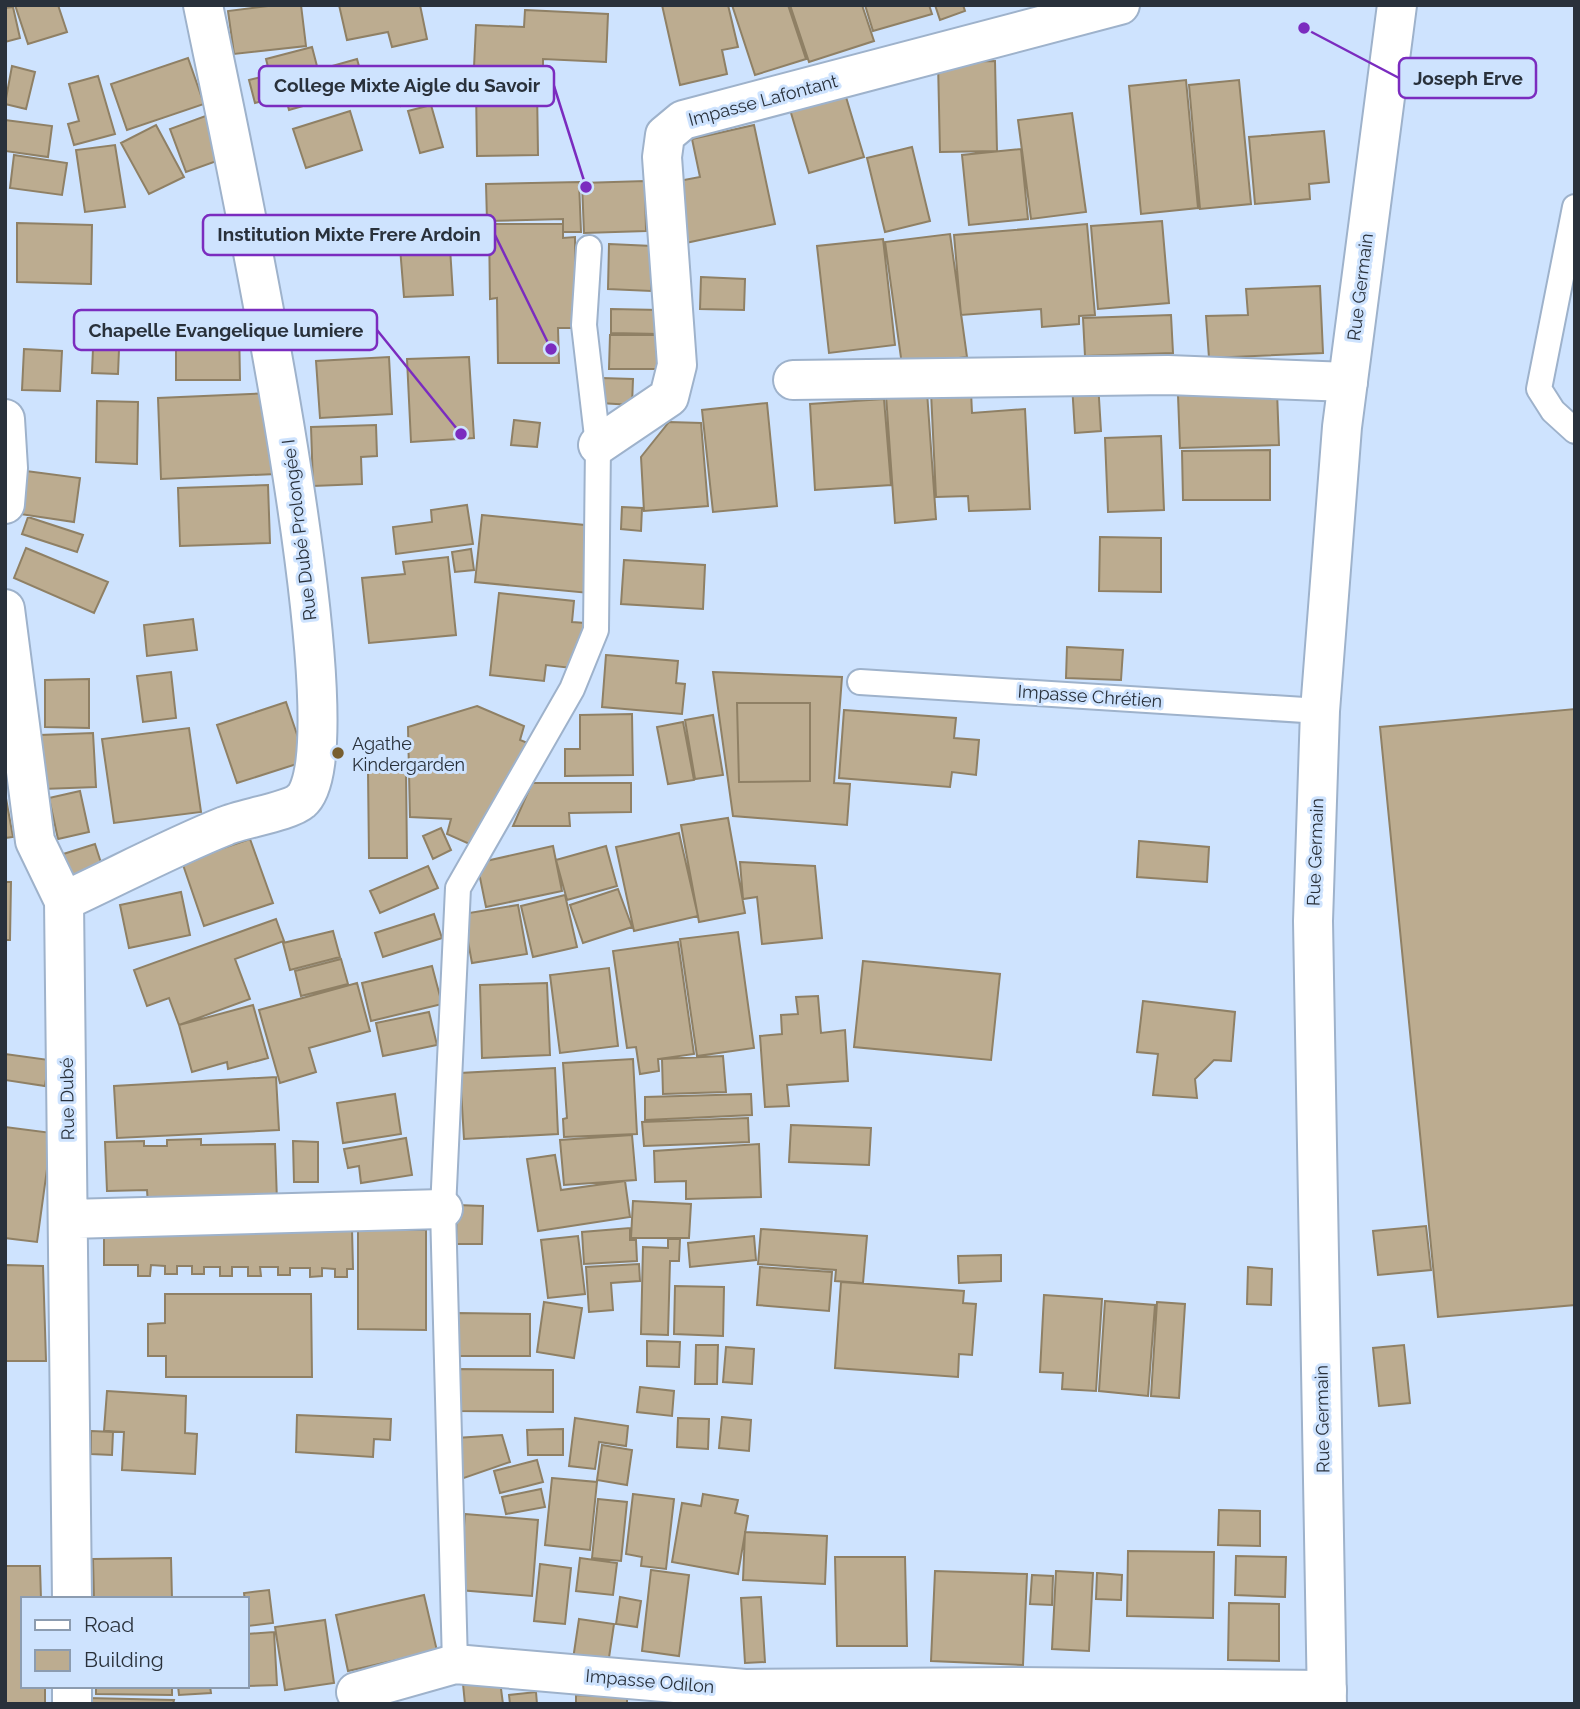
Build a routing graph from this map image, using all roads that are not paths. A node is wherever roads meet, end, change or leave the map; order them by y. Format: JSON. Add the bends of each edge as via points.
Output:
{"nodes":[{"id":1,"x":204,"y":5,"type":"edge"},
{"id":2,"x":1120,"y":5,"type":"edge"},
{"id":3,"x":1397,"y":5,"type":"edge"},
{"id":4,"x":1575,"y":207,"type":"edge"},
{"id":5,"x":589,"y":248,"type":"dead end"},
{"id":6,"x":793,"y":380,"type":"dead end"},
{"id":7,"x":1348,"y":382,"type":"junction"},
{"id":8,"x":5,"y":419,"type":"edge"},
{"id":9,"x":1575,"y":431,"type":"edge"},
{"id":10,"x":598,"y":445,"type":"junction"},
{"id":11,"x":5,"y":503,"type":"edge"},
{"id":12,"x":5,"y":609,"type":"edge"},
{"id":13,"x":860,"y":682,"type":"dead end"},
{"id":14,"x":1320,"y":711,"type":"junction"},
{"id":15,"x":64,"y":901,"type":"junction"},
{"id":16,"x":443,"y":1209,"type":"junction"},
{"id":17,"x":69,"y":1219,"type":"junction"},
{"id":18,"x":72,"y":1597,"type":"edge"},
{"id":19,"x":455,"y":1664,"type":"junction"},
{"id":20,"x":356,"y":1692,"type":"dead end"},
{"id":21,"x":1327,"y":1697,"type":"edge"}],
"edges":[{"from":1,"to":15,"type":"street","name":"Rue Dubé Prolongée I","via":[[285,413],[307,572],[318,747],[315,781],[301,802],[225,826]]},
{"from":2,"to":10,"type":"street","name":"Impasse Lafontant","via":[[683,120],[665,135],[662,157],[677,365],[669,397]]},
{"from":3,"to":7,"type":"street","name":"Rue Germain"},
{"from":4,"to":9,"type":"lane","via":[[1539,389],[1553,411]]},
{"from":5,"to":10,"type":"lane","via":[[584,325]]},
{"from":6,"to":7,"type":"street","via":[[1168,375]]},
{"from":7,"to":14,"type":"street","name":"Rue Germain"},
{"from":8,"to":11,"type":"street"},
{"from":10,"to":16,"type":"lane","via":[[596,630],[572,689],[458,888]]},
{"from":12,"to":15,"type":"street","name":"Rue Dubé","via":[[35,841]]},
{"from":13,"to":14,"type":"lane","name":"Impasse Chrétien"},
{"from":14,"to":21,"type":"street","name":"Rue Germain","via":[[1313,921]]},
{"from":15,"to":17,"type":"street","name":"Rue Dubé"},
{"from":16,"to":17,"type":"street"},
{"from":16,"to":19,"type":"lane"},
{"from":17,"to":18,"type":"street","name":"Rue Dubé"},
{"from":19,"to":20,"type":"street","name":"Impasse Odilon"},
{"from":19,"to":21,"type":"street","name":"Impasse Odilon","via":[[745,1689],[1027,1687]]}]}
